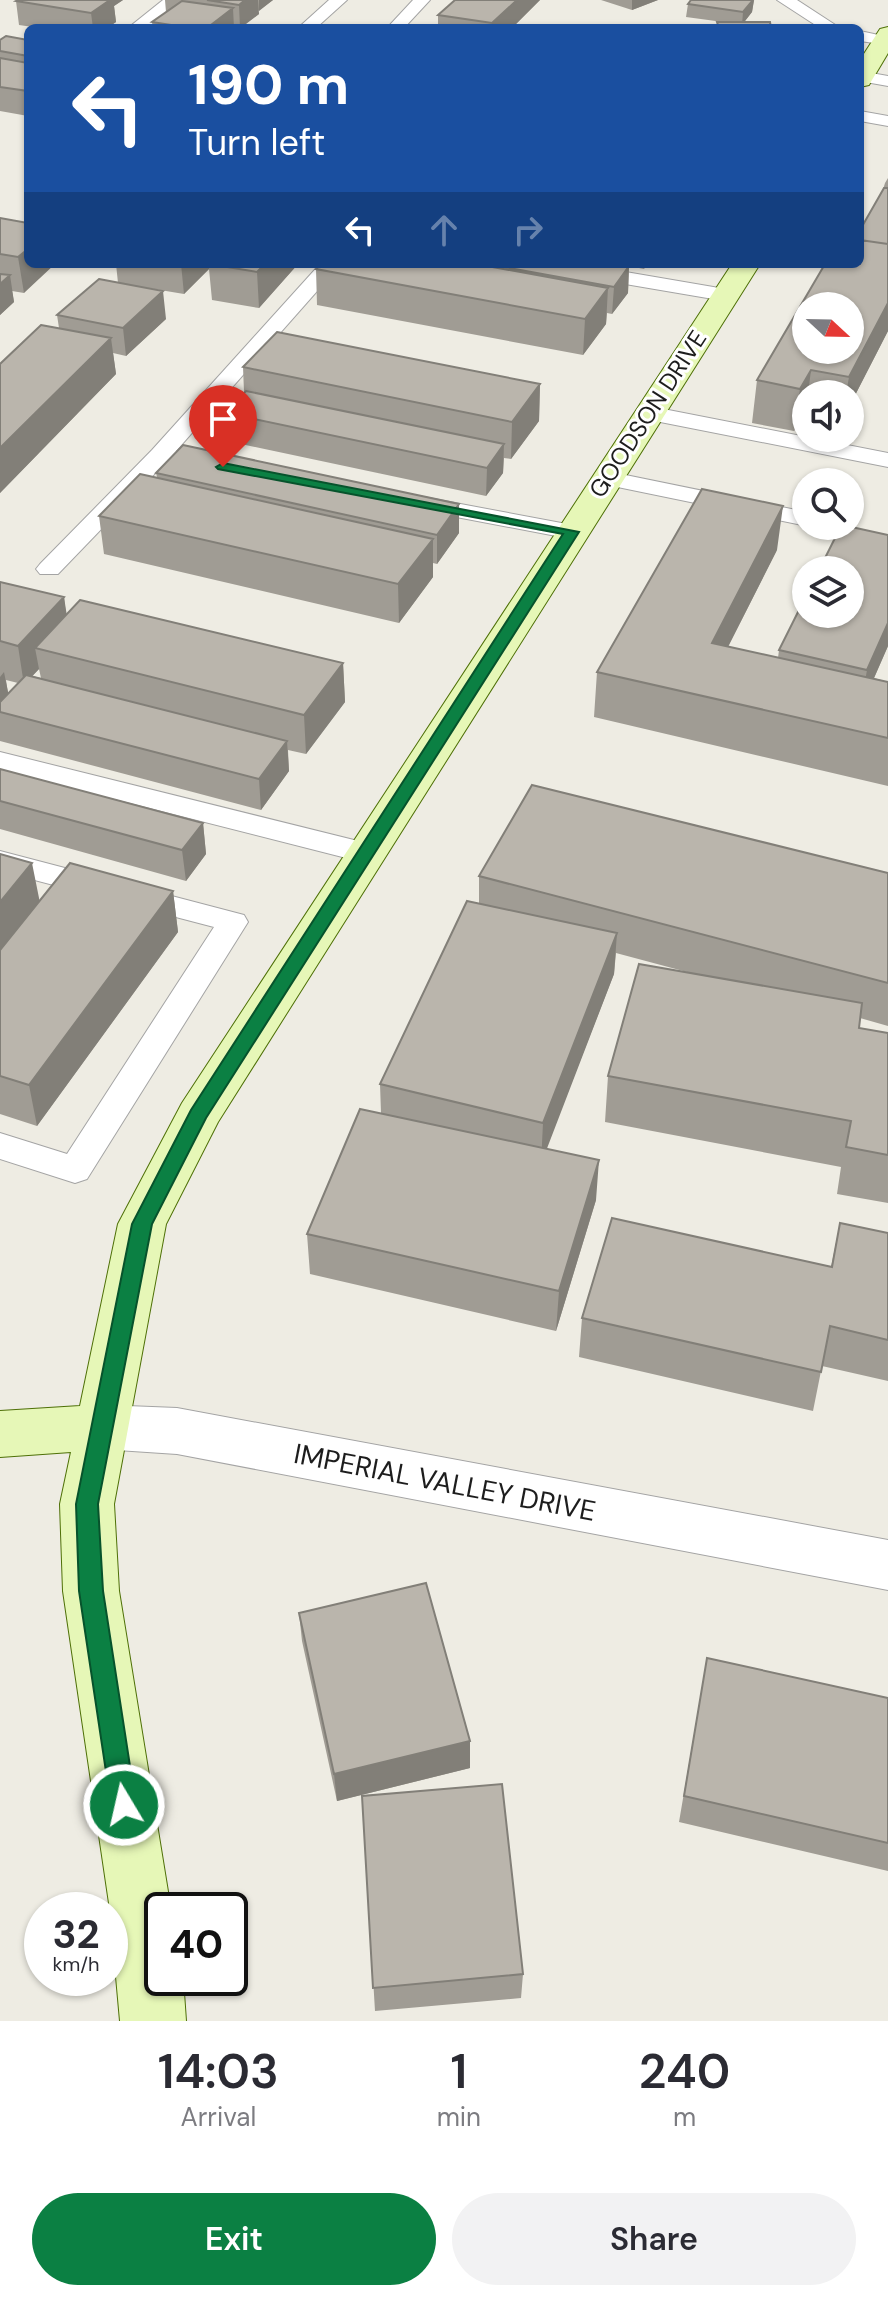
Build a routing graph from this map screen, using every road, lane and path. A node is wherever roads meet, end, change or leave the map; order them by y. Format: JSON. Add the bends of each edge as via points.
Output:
{"nodes":[{"id":1,"x":174,"y":0,"type":"edge"},
{"id":2,"x":339,"y":0,"type":"edge"},
{"id":3,"x":422,"y":0,"type":"edge"},
{"id":4,"x":785,"y":0,"type":"edge"},
{"id":5,"x":141,"y":24,"type":"edge"},
{"id":6,"x":311,"y":24,"type":"edge"},
{"id":7,"x":399,"y":24,"type":"edge"},
{"id":8,"x":825,"y":24,"type":"edge"},
{"id":9,"x":864,"y":36,"type":"edge"},
{"id":10,"x":886,"y":38,"type":"edge"},
{"id":11,"x":864,"y":73,"type":"edge"},
{"id":12,"x":864,"y":78,"type":"edge"},
{"id":13,"x":888,"y":81,"type":"edge"},
{"id":14,"x":864,"y":117,"type":"edge"},
{"id":15,"x":888,"y":121,"type":"edge"},
{"id":16,"x":327,"y":268,"type":"edge"},
{"id":17,"x":591,"y":268,"type":"edge"},
{"id":18,"x":735,"y":280,"type":"edge"},
{"id":19,"x":648,"y":413,"type":"junction"},
{"id":20,"x":160,"y":455,"type":"junction"},
{"id":21,"x":888,"y":460,"type":"edge"},
{"id":22,"x":238,"y":470,"type":"edge"},
{"id":23,"x":606,"y":478,"type":"junction"},
{"id":24,"x":395,"y":499,"type":"edge"},
{"id":25,"x":792,"y":516,"type":"edge"},
{"id":26,"x":572,"y":532,"type":"junction"},
{"id":27,"x":49,"y":569,"type":"dead end"},
{"id":28,"x":0,"y":761,"type":"edge"},
{"id":29,"x":366,"y":853,"type":"junction"},
{"id":30,"x":0,"y":861,"type":"edge"},
{"id":31,"x":0,"y":1146,"type":"edge"},
{"id":32,"x":102,"y":1427,"type":"junction"},
{"id":33,"x":0,"y":1434,"type":"edge"},
{"id":34,"x":888,"y":1565,"type":"edge"},
{"id":35,"x":153,"y":2021,"type":"edge"}],
"edges":[{"from":1,"to":5,"type":"lane"},
{"from":2,"to":6,"type":"lane"},
{"from":3,"to":7,"type":"lane"},
{"from":4,"to":8,"type":"lane"},
{"from":9,"to":10,"type":"lane"},
{"from":10,"to":11,"type":"street"},
{"from":12,"to":13,"type":"lane"},
{"from":14,"to":15,"type":"lane"},
{"from":16,"to":20,"type":"lane"},
{"from":17,"to":18,"type":"lane"},
{"from":18,"to":19,"type":"street","name":"GOODSON DRIVE"},
{"from":19,"to":21,"type":"lane"},
{"from":19,"to":23,"type":"street","name":"GOODSON DRIVE"},
{"from":20,"to":22,"type":"lane"},
{"from":20,"to":27,"type":"lane"},
{"from":23,"to":25,"type":"lane"},
{"from":23,"to":26,"type":"street","name":"GOODSON DRIVE"},
{"from":24,"to":26,"type":"lane"},
{"from":26,"to":29,"type":"street","name":"GOODSON DRIVE"},
{"from":28,"to":29,"type":"lane"},
{"from":29,"to":32,"type":"street","name":"GOODSON DRIVE","via":[[198,1115],[142,1224]]},
{"from":30,"to":31,"type":"lane","via":[[233,922],[75,1170]]},
{"from":32,"to":33,"type":"street","name":"IMPERIAL VALLEY DRIVE"},
{"from":32,"to":34,"type":"street","name":"IMPERIAL VALLEY DRIVE","via":[[177,1431]]},
{"from":32,"to":35,"type":"street","name":"GOODSON DRIVE","via":[[87,1504],[91,1591]]}]}
